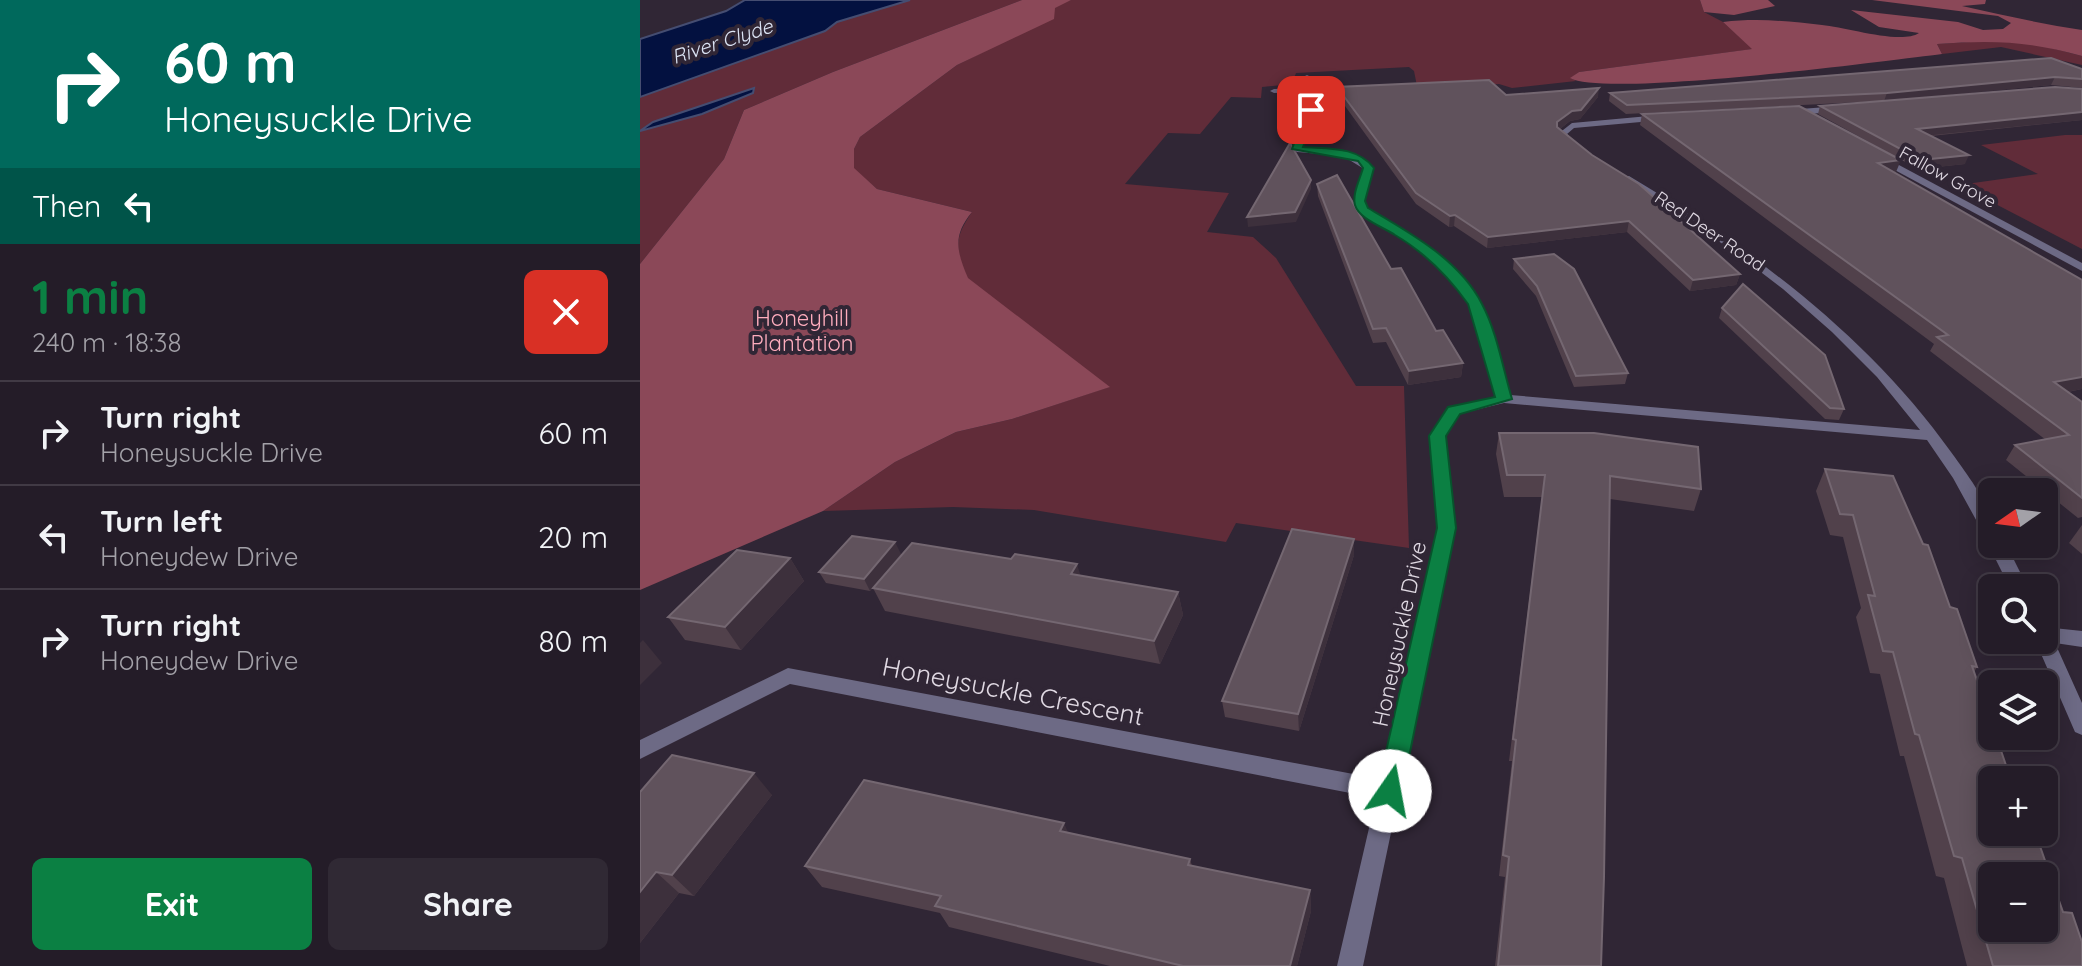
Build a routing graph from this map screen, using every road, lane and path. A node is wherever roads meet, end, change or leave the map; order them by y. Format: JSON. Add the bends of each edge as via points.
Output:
{"nodes":[{"id":1,"x":1307,"y":77,"type":"dead end"},
{"id":2,"x":1308,"y":90,"type":"junction"},
{"id":3,"x":1274,"y":91,"type":"dead end"},
{"id":4,"x":1856,"y":108,"type":"edge"},
{"id":5,"x":1800,"y":112,"type":"junction"},
{"id":6,"x":1770,"y":113,"type":"edge"},
{"id":7,"x":1678,"y":117,"type":"edge"},
{"id":8,"x":1823,"y":125,"type":"edge"},
{"id":9,"x":1869,"y":152,"type":"edge"},
{"id":10,"x":1584,"y":154,"type":"edge"},
{"id":11,"x":1609,"y":168,"type":"edge"},
{"id":12,"x":2082,"y":268,"type":"edge"},
{"id":13,"x":1504,"y":399,"type":"junction"},
{"id":14,"x":1934,"y":436,"type":"junction"},
{"id":15,"x":1978,"y":506,"type":"edge"},
{"id":16,"x":2058,"y":638,"type":"edge"},
{"id":17,"x":2082,"y":639,"type":"edge"},
{"id":18,"x":2051,"y":654,"type":"edge"},
{"id":19,"x":2082,"y":726,"type":"edge"},
{"id":20,"x":640,"y":750,"type":"edge"},
{"id":21,"x":1390,"y":791,"type":"junction"},
{"id":22,"x":1350,"y":966,"type":"edge"}],
"edges":[{"from":1,"to":2,"type":"street"},
{"from":2,"to":3,"type":"street"},
{"from":2,"to":13,"type":"street","via":[[1311,110],[1297,149],[1342,153],[1369,168],[1359,201],[1363,210],[1412,240],[1461,284],[1475,304]]},
{"from":4,"to":5,"type":"street"},
{"from":5,"to":6,"type":"street"},
{"from":5,"to":8,"type":"street"},
{"from":7,"to":10,"type":"street","via":[[1572,126],[1562,134]]},
{"from":9,"to":12,"type":"street","name":"Fallow Grove"},
{"from":11,"to":14,"type":"street","name":"Red Deer Road","via":[[1720,235],[1787,284],[1862,353]]},
{"from":13,"to":14,"type":"street","name":"Honeysuckle Drive"},
{"from":13,"to":21,"type":"street","name":"Honeysuckle Drive","via":[[1454,411],[1438,436],[1447,528]]},
{"from":14,"to":15,"type":"street","name":"Red Deer Road"},
{"from":16,"to":17,"type":"street"},
{"from":18,"to":19,"type":"street"},
{"from":20,"to":21,"type":"street","name":"Honeysuckle Crescent","via":[[788,676]]},
{"from":21,"to":22,"type":"street","name":"Honeysuckle Drive"}]}
